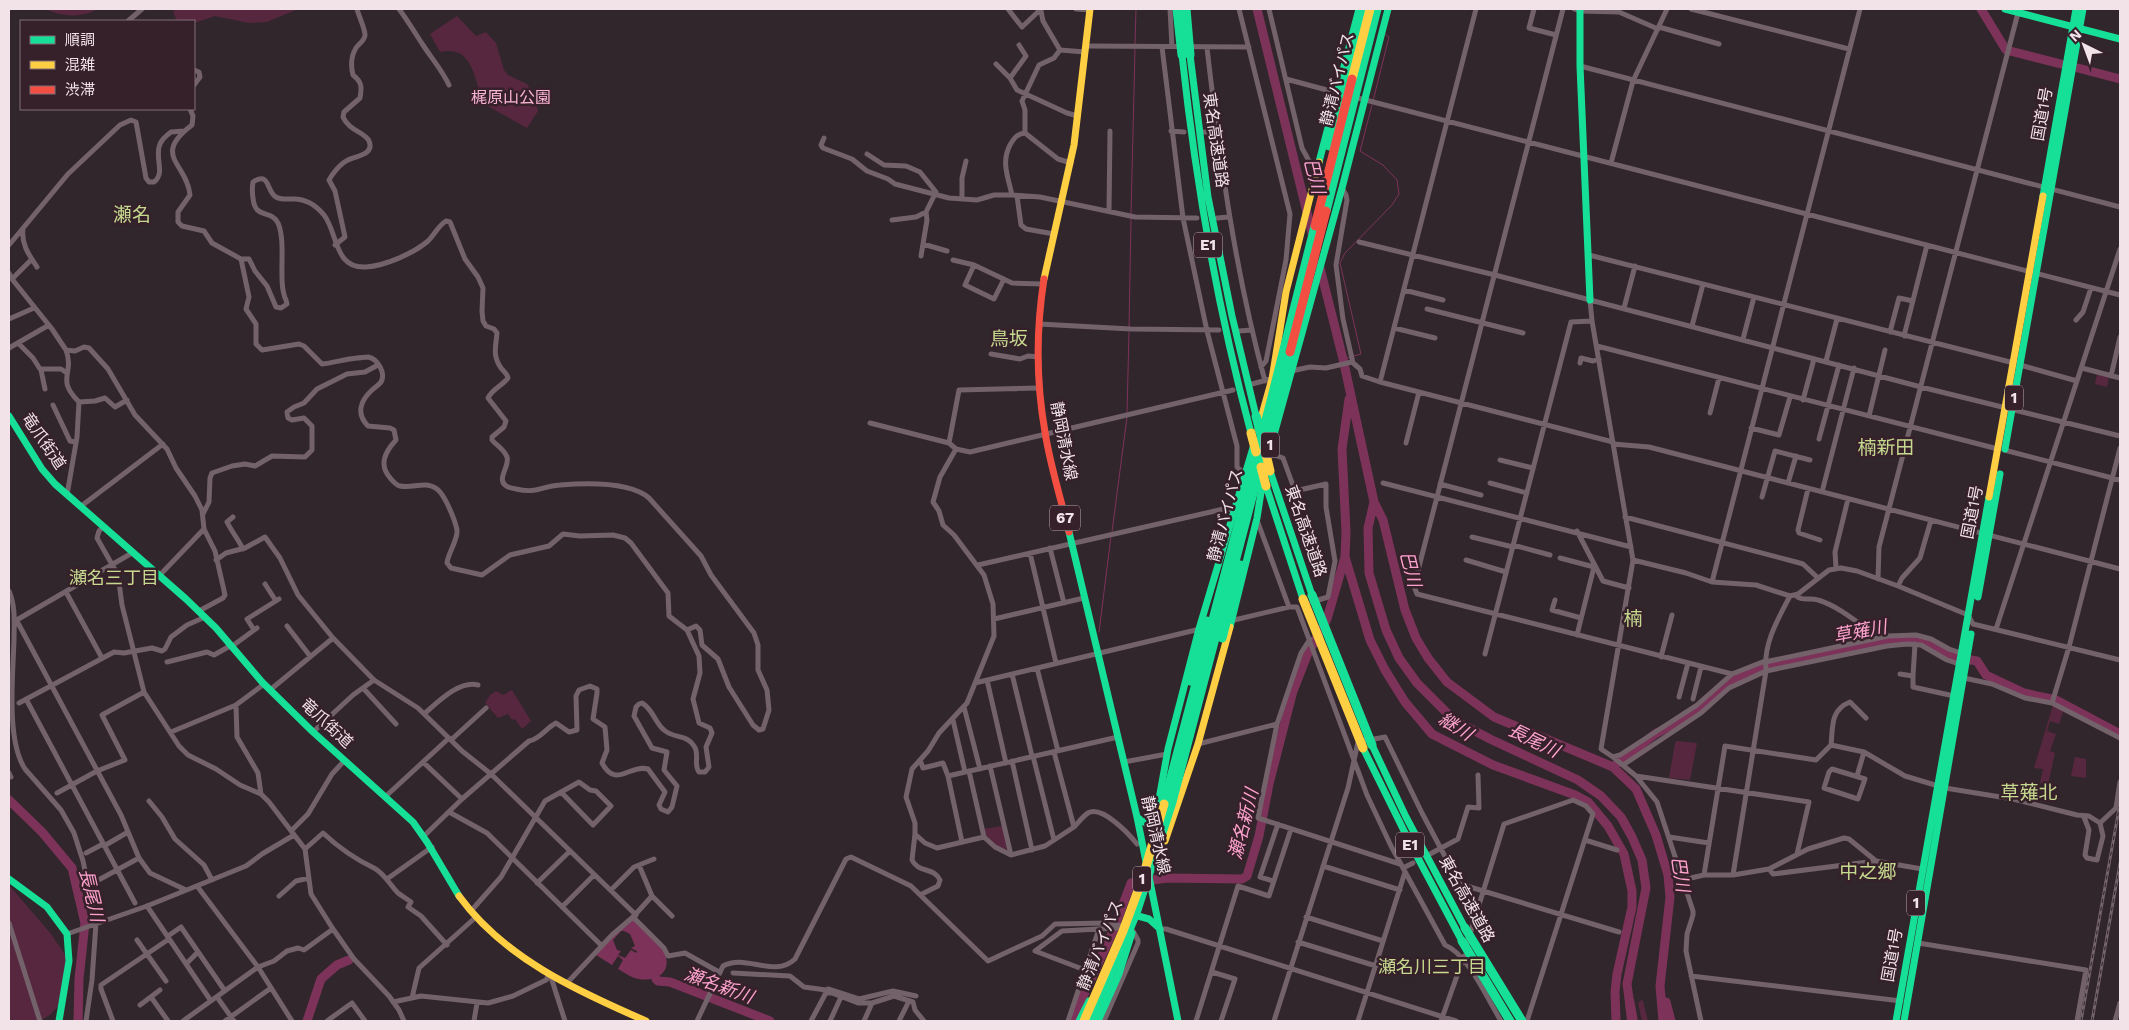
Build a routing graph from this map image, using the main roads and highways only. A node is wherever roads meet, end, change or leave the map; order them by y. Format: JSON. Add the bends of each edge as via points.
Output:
{"nodes":[{"id":1,"x":1090,"y":9,"type":"edge"},
{"id":2,"x":1177,"y":9,"type":"edge"},
{"id":3,"x":1186,"y":9,"type":"edge"},
{"id":4,"x":1359,"y":9,"type":"edge"},
{"id":5,"x":1364,"y":9,"type":"edge"},
{"id":6,"x":1370,"y":9,"type":"edge"},
{"id":7,"x":1377,"y":9,"type":"edge"},
{"id":8,"x":1383,"y":9,"type":"edge"},
{"id":9,"x":1388,"y":9,"type":"edge"},
{"id":10,"x":1578,"y":9,"type":"edge"},
{"id":11,"x":2005,"y":9,"type":"edge"},
{"id":12,"x":2076,"y":9,"type":"edge"},
{"id":13,"x":2083,"y":9,"type":"edge"},
{"id":14,"x":2019,"y":11,"type":"edge"},
{"id":15,"x":2076,"y":28,"type":"junction"},
{"id":16,"x":2120,"y":39,"type":"edge"},
{"id":17,"x":1186,"y":55,"type":"junction"},
{"id":18,"x":1324,"y":205,"type":"junction"},
{"id":19,"x":1590,"y":300,"type":"road end"},
{"id":20,"x":9,"y":416,"type":"edge"},
{"id":21,"x":1265,"y":446,"type":"junction"},
{"id":22,"x":1263,"y":485,"type":"junction"},
{"id":23,"x":1308,"y":597,"type":"junction"},
{"id":24,"x":1970,"y":619,"type":"junction"},
{"id":25,"x":1368,"y":746,"type":"junction"},
{"id":26,"x":1185,"y":780,"type":"junction"},
{"id":27,"x":1161,"y":786,"type":"junction"},
{"id":28,"x":1941,"y":787,"type":"junction"},
{"id":29,"x":1137,"y":817,"type":"junction"},
{"id":30,"x":1154,"y":824,"type":"junction"},
{"id":31,"x":1146,"y":860,"type":"junction"},
{"id":32,"x":9,"y":879,"type":"edge"},
{"id":33,"x":1151,"y":881,"type":"junction"},
{"id":34,"x":1138,"y":916,"type":"junction"},
{"id":35,"x":1160,"y":929,"type":"junction"},
{"id":36,"x":1903,"y":1002,"type":"junction"},
{"id":37,"x":61,"y":1021,"type":"edge"},
{"id":38,"x":646,"y":1021,"type":"edge"},
{"id":39,"x":1078,"y":1021,"type":"edge"},
{"id":40,"x":1084,"y":1021,"type":"edge"},
{"id":41,"x":1091,"y":1021,"type":"edge"},
{"id":42,"x":1098,"y":1021,"type":"edge"},
{"id":43,"x":1178,"y":1021,"type":"edge"},
{"id":44,"x":1510,"y":1021,"type":"edge"},
{"id":45,"x":1522,"y":1021,"type":"edge"},
{"id":46,"x":1903,"y":1021,"type":"edge"}],
"edges":[{"from":1,"to":29,"type":"main road","name":"静岡清水線","number":"67","via":[[1071,163],[1043,284],[1039,324],[1040,388],[1045,434]]},
{"from":2,"to":17,"type":"main road","name":"東名高速道路","number":"E1","bridge":true},
{"from":3,"to":17,"type":"main road","name":"東名高速道路","number":"E1","bridge":true},
{"from":4,"to":27,"type":"main road","via":[[1286,292],[1246,476],[1199,629]]},
{"from":5,"to":18,"type":"main road","bridge":true,"via":[[1334,121]]},
{"from":6,"to":18,"type":"main road","name":"静清バイパス","number":"1","bridge":true},
{"from":7,"to":18,"type":"main road","name":"静清バイパス","number":"1","bridge":true},
{"from":8,"to":18,"type":"main road","bridge":true,"via":[[1341,166]]},
{"from":9,"to":21,"type":"main road","number":"1","via":[[1342,188],[1290,371]]},
{"from":10,"to":19,"type":"main road"},
{"from":11,"to":14,"type":"main road"},
{"from":12,"to":15,"type":"main road","name":"国道1号","number":"1"},
{"from":13,"to":15,"type":"main road","name":"国道1号","number":"1"},
{"from":14,"to":15,"type":"main road"},
{"from":15,"to":16,"type":"main road"},
{"from":15,"to":24,"type":"main road","name":"国道1号","number":"1"},
{"from":17,"to":22,"type":"main road","name":"東名高速道路","number":"E1","bridge":true,"via":[[1189,126],[1212,268]]},
{"from":17,"to":23,"type":"main road","name":"東名高速道路","number":"E1","bridge":true,"via":[[1208,197],[1230,308],[1270,471]]},
{"from":18,"to":21,"type":"main road","name":"静清バイパス","number":"1","bridge":true},
{"from":20,"to":38,"type":"main road","name":"竜爪街道","via":[[42,469],[67,496],[202,614],[267,687],[414,822],[432,847],[459,897],[474,914],[508,946],[550,974]]},
{"from":21,"to":22,"type":"main road","number":"1"},
{"from":21,"to":26,"type":"main road","number":"1","bridge":true,"via":[[1252,520]]},
{"from":21,"to":27,"type":"main road","bridge":true,"via":[[1234,519]]},
{"from":21,"to":40,"type":"main road","name":"静清バイパス","number":"1","bridge":true,"via":[[1153,844],[1122,931]]},
{"from":21,"to":41,"type":"main road","name":"静清バイパス","number":"1","bridge":true,"via":[[1156,857],[1128,937]]},
{"from":22,"to":23,"type":"main road","name":"東名高速道路","number":"E1"},
{"from":22,"to":26,"type":"main road","number":"1","via":[[1232,621]]},
{"from":23,"to":25,"type":"main road","name":"東名高速道路","number":"E1","bridge":true},
{"from":24,"to":28,"type":"main road","name":"国道1号","number":"1","via":[[1954,696]]},
{"from":24,"to":28,"type":"main road","name":"国道1号","number":"1","via":[[1964,678]]},
{"from":25,"to":44,"type":"main road","name":"東名高速道路","number":"E1","bridge":true,"via":[[1402,830]]},
{"from":25,"to":45,"type":"main road","name":"東名高速道路","number":"E1","bridge":true,"via":[[1465,928]]},
{"from":26,"to":33,"type":"main road","number":"1"},
{"from":27,"to":30,"type":"main road"},
{"from":28,"to":36,"type":"main road","name":"国道1号","number":"1","via":[[1922,869]]},
{"from":28,"to":36,"type":"main road","name":"国道1号","number":"1","via":[[1918,943]]},
{"from":29,"to":30,"type":"main road","via":[[1146,824]]},
{"from":29,"to":31,"type":"main road","name":"静岡清水線","number":"67"},
{"from":30,"to":31,"type":"main road"},
{"from":31,"to":33,"type":"main road","name":"静岡清水線","number":"67"},
{"from":31,"to":39,"type":"main road","number":"1","via":[[1097,984]]},
{"from":32,"to":37,"type":"main road","via":[[47,907],[71,933]]},
{"from":33,"to":34,"type":"main road","number":"1"},
{"from":33,"to":35,"type":"main road","name":"静岡清水線","number":"67"},
{"from":34,"to":35,"type":"main road","via":[[1149,919]]},
{"from":34,"to":42,"type":"main road","number":"1","via":[[1119,974]]},
{"from":35,"to":43,"type":"main road","name":"静岡清水線","number":"67"},
{"from":36,"to":46,"type":"main road","name":"国道1号","number":"1"}]}
